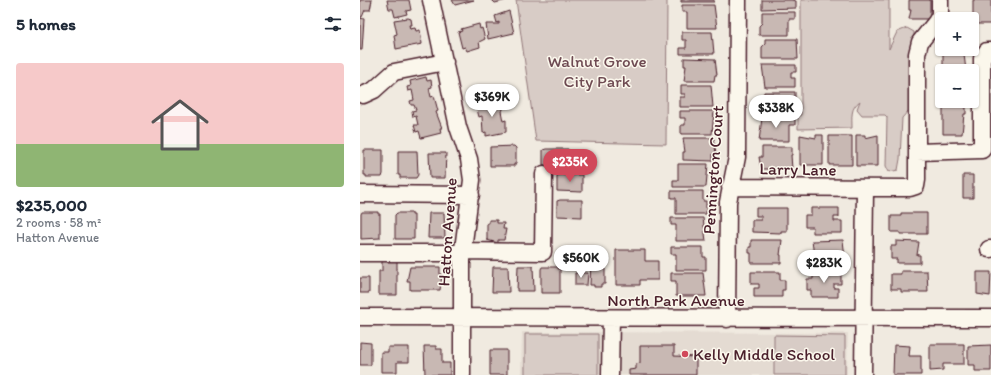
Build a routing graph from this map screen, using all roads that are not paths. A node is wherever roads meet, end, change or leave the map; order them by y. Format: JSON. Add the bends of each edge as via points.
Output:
{"nodes":[{"id":1,"x":431,"y":0,"type":"edge"},
{"id":2,"x":738,"y":0,"type":"edge"},
{"id":3,"x":940,"y":0,"type":"edge"},
{"id":4,"x":991,"y":51,"type":"edge"},
{"id":5,"x":445,"y":62,"type":"junction"},
{"id":6,"x":363,"y":95,"type":"dead end"},
{"id":7,"x":917,"y":152,"type":"junction"},
{"id":8,"x":544,"y":174,"type":"dead end"},
{"id":9,"x":730,"y":187,"type":"junction"},
{"id":10,"x":865,"y":189,"type":"junction"},
{"id":11,"x":360,"y":194,"type":"edge"},
{"id":12,"x":471,"y":194,"type":"junction"},
{"id":13,"x":462,"y":252,"type":"junction"},
{"id":14,"x":360,"y":253,"type":"edge"},
{"id":15,"x":360,"y":317,"type":"edge"},
{"id":16,"x":462,"y":318,"type":"junction"},
{"id":17,"x":611,"y":318,"type":"junction"},
{"id":18,"x":991,"y":318,"type":"edge"},
{"id":19,"x":727,"y":319,"type":"junction"},
{"id":20,"x":864,"y":319,"type":"junction"},
{"id":21,"x":462,"y":375,"type":"edge"},
{"id":22,"x":610,"y":375,"type":"edge"},
{"id":23,"x":863,"y":375,"type":"edge"}],
"edges":[{"from":1,"to":5,"type":"street","name":"Hatton Avenue"},
{"from":2,"to":9,"type":"street","name":"Pennington Court","via":[[737,157]]},
{"from":3,"to":7,"type":"street","via":[[940,15],[920,42],[917,54]]},
{"from":4,"to":7,"type":"street","via":[[987,51],[982,58],[982,150]]},
{"from":5,"to":6,"type":"street","via":[[394,72],[374,90]]},
{"from":5,"to":12,"type":"street","name":"Hatton Avenue","via":[[458,127],[469,159]]},
{"from":7,"to":10,"type":"street","name":"Larry Lane","via":[[917,180],[913,187]]},
{"from":8,"to":13,"type":"street","via":[[543,252]]},
{"from":9,"to":10,"type":"street","name":"Larry Lane"},
{"from":9,"to":19,"type":"street","name":"Pennington Court"},
{"from":10,"to":20,"type":"street"},
{"from":11,"to":12,"type":"street"},
{"from":12,"to":13,"type":"street","name":"Hatton Avenue"},
{"from":13,"to":14,"type":"street"},
{"from":13,"to":16,"type":"street","name":"Hatton Avenue"},
{"from":15,"to":16,"type":"street","name":"North Park Avenue"},
{"from":16,"to":17,"type":"street","name":"North Park Avenue"},
{"from":16,"to":21,"type":"street","name":"Hatton Avenue"},
{"from":17,"to":19,"type":"street","name":"North Park Avenue"},
{"from":17,"to":22,"type":"street"},
{"from":18,"to":20,"type":"street","name":"North Park Avenue"},
{"from":19,"to":20,"type":"street","name":"North Park Avenue"},
{"from":20,"to":23,"type":"street"}]}
